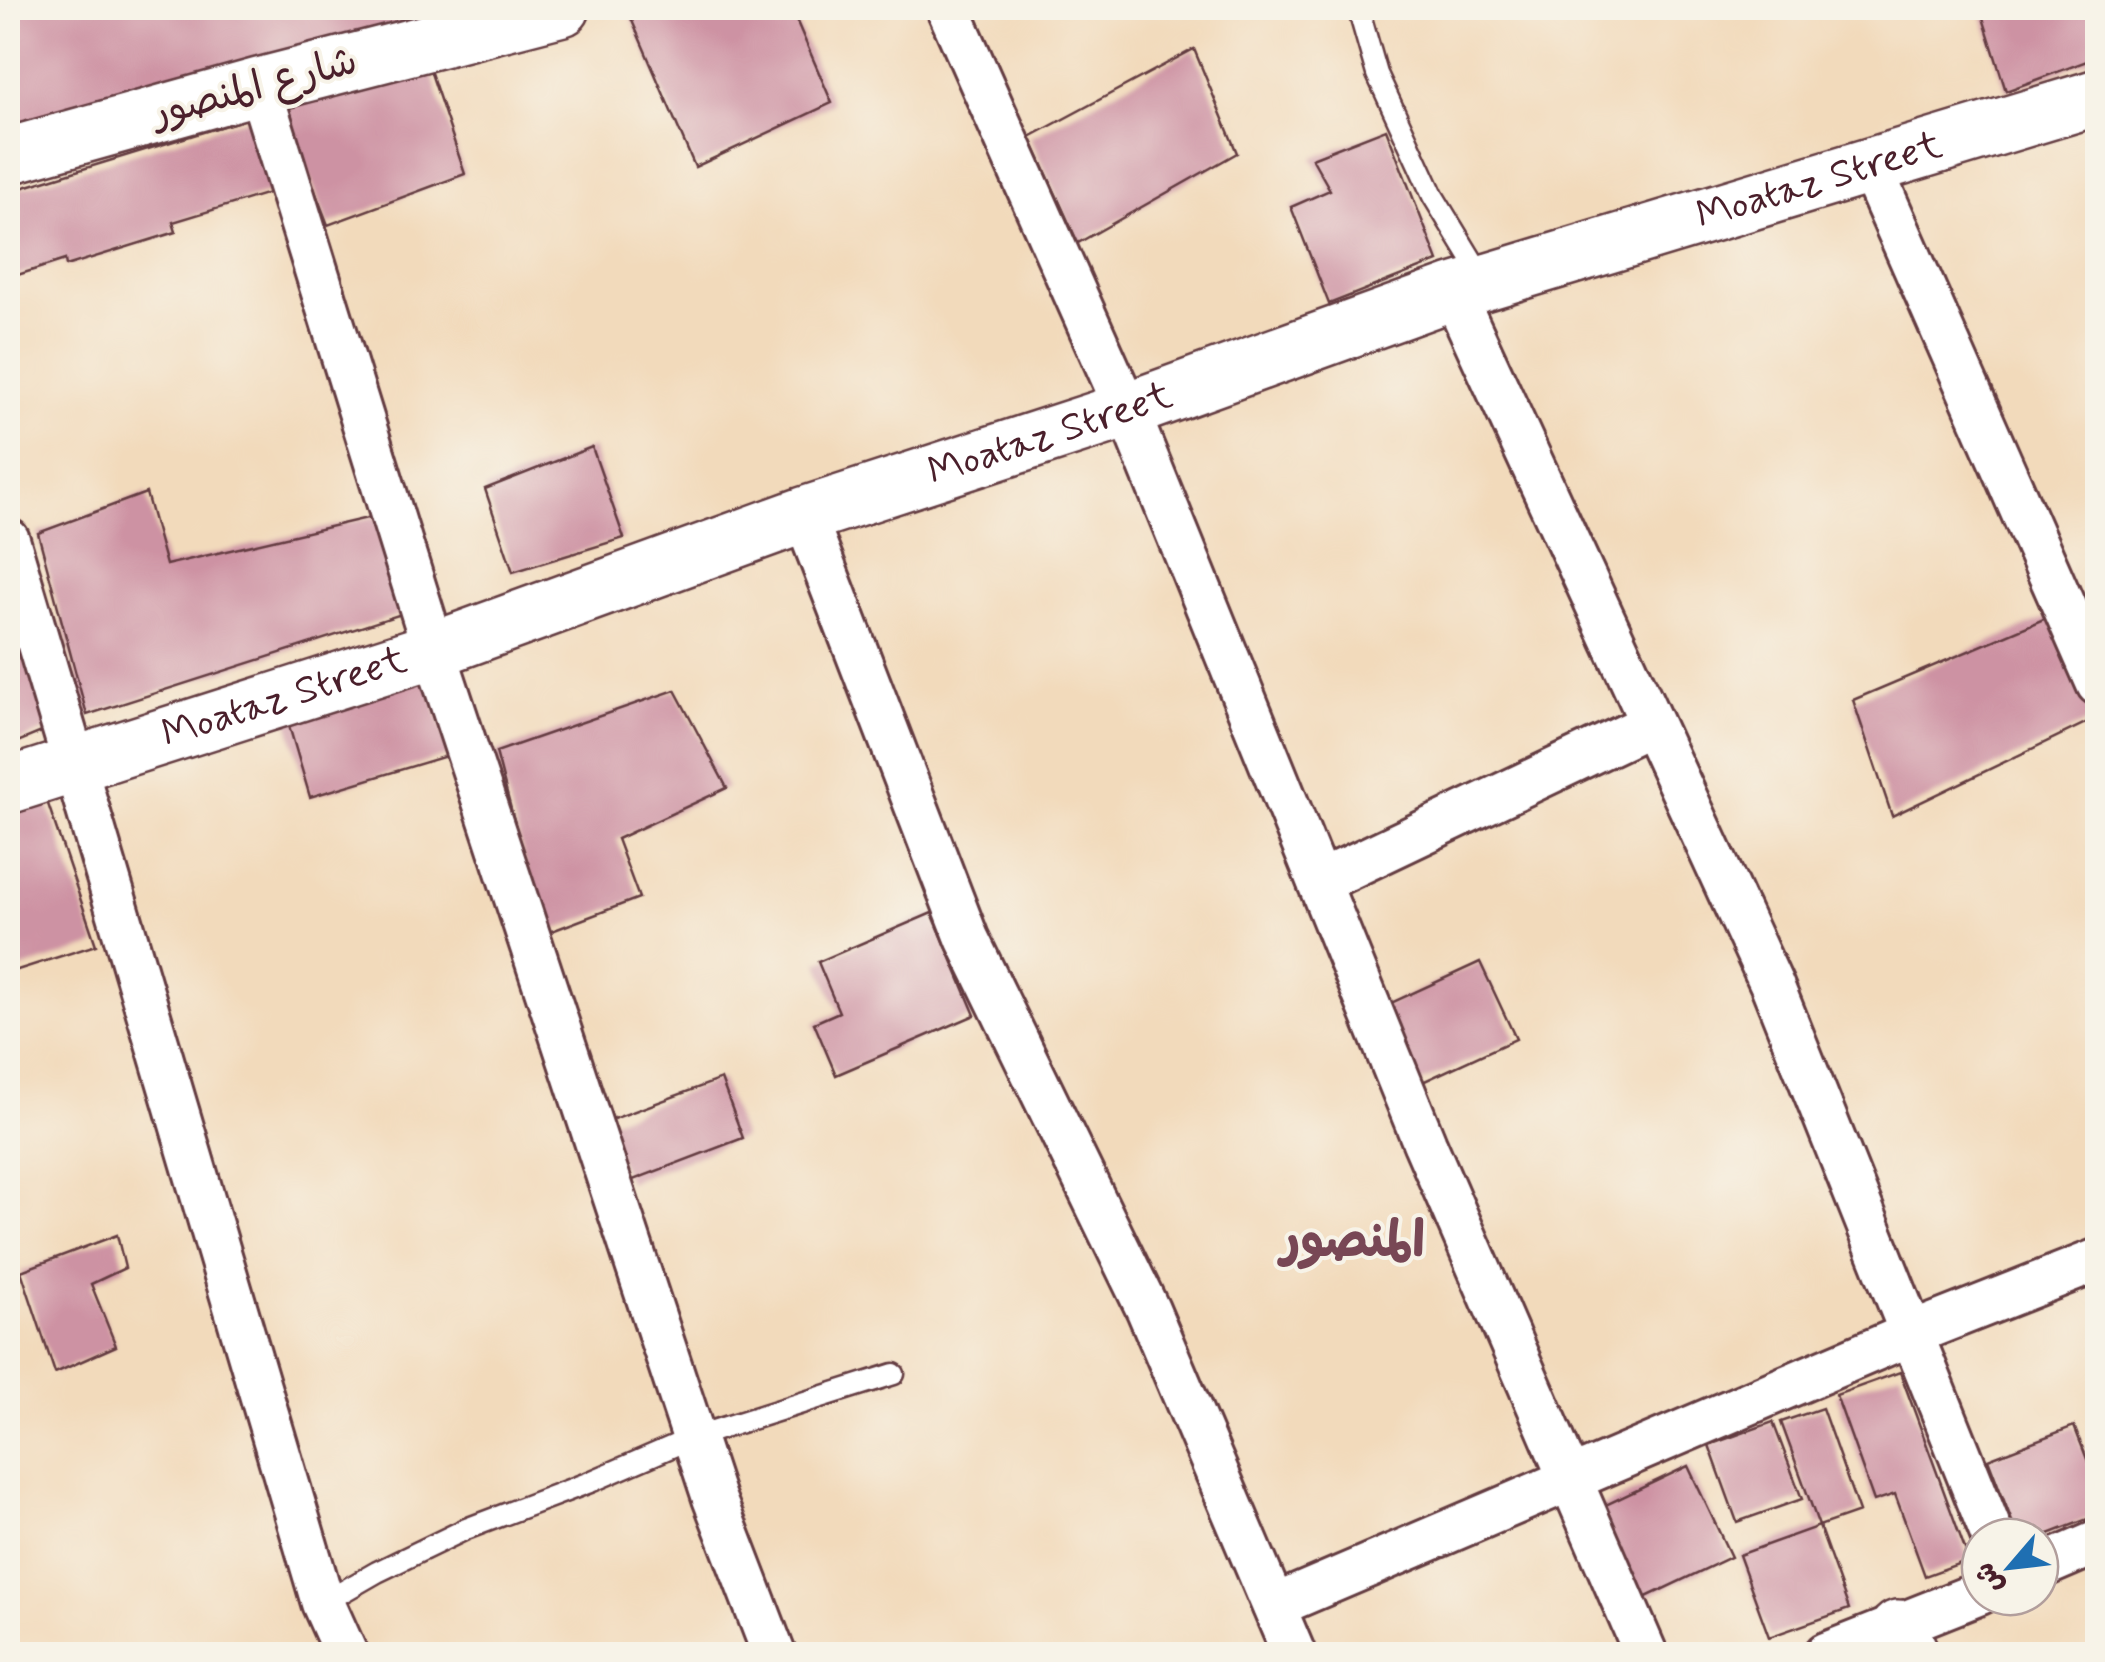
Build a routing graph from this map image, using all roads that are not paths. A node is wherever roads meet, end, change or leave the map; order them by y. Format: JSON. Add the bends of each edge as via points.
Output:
{"nodes":[{"id":1,"x":562,"y":8,"type":"edge"},
{"id":2,"x":948,"y":8,"type":"edge"},
{"id":3,"x":1358,"y":8,"type":"edge"},
{"id":4,"x":259,"y":86,"type":"junction"},
{"id":5,"x":2098,"y":97,"type":"edge"},
{"id":6,"x":8,"y":156,"type":"edge"},
{"id":7,"x":1871,"y":168,"type":"junction"},
{"id":8,"x":1469,"y":287,"type":"junction"},
{"id":9,"x":1127,"y":410,"type":"junction"},
{"id":10,"x":804,"y":515,"type":"junction"},
{"id":11,"x":8,"y":540,"type":"edge"},
{"id":12,"x":434,"y":650,"type":"junction"},
{"id":13,"x":2098,"y":684,"type":"edge"},
{"id":14,"x":1652,"y":724,"type":"junction"},
{"id":15,"x":75,"y":762,"type":"junction"},
{"id":16,"x":8,"y":786,"type":"edge"},
{"id":17,"x":1319,"y":882,"type":"junction"},
{"id":18,"x":2098,"y":1260,"type":"edge"},
{"id":19,"x":1913,"y":1333,"type":"junction"},
{"id":20,"x":894,"y":1374,"type":"dead end"},
{"id":21,"x":694,"y":1437,"type":"junction"},
{"id":22,"x":1568,"y":1480,"type":"junction"},
{"id":23,"x":1985,"y":1517,"type":"edge"},
{"id":24,"x":2098,"y":1542,"type":"edge"},
{"id":25,"x":2060,"y":1558,"type":"edge"},
{"id":26,"x":323,"y":1602,"type":"junction"},
{"id":27,"x":1274,"y":1606,"type":"junction"},
{"id":28,"x":1960,"y":1606,"type":"edge"},
{"id":29,"x":1904,"y":1641,"type":"edge"},
{"id":30,"x":346,"y":1654,"type":"edge"},
{"id":31,"x":774,"y":1654,"type":"edge"},
{"id":32,"x":1294,"y":1654,"type":"edge"},
{"id":33,"x":1646,"y":1654,"type":"edge"},
{"id":34,"x":1826,"y":1654,"type":"edge"}],
"edges":[{"from":1,"to":4,"type":"street","name":"شارع المنصور"},
{"from":2,"to":9,"type":"street"},
{"from":3,"to":8,"type":"lane","via":[[1377,74]]},
{"from":4,"to":6,"type":"street","name":"شارع المنصور"},
{"from":4,"to":12,"type":"street"},
{"from":5,"to":7,"type":"street","name":"Moataz Street"},
{"from":7,"to":8,"type":"street","name":"Moataz Street"},
{"from":7,"to":13,"type":"street"},
{"from":8,"to":9,"type":"street","name":"Moataz Street"},
{"from":8,"to":14,"type":"street"},
{"from":9,"to":10,"type":"street","name":"Moataz Street"},
{"from":9,"to":17,"type":"street"},
{"from":10,"to":12,"type":"street","name":"Moataz Street"},
{"from":10,"to":27,"type":"street","via":[[966,938],[1148,1310]]},
{"from":11,"to":15,"type":"street"},
{"from":12,"to":15,"type":"street","name":"Moataz Street"},
{"from":12,"to":21,"type":"street"},
{"from":14,"to":17,"type":"street"},
{"from":14,"to":19,"type":"street","via":[[1772,985]]},
{"from":15,"to":16,"type":"street","name":"Moataz Street"},
{"from":15,"to":26,"type":"street"},
{"from":17,"to":22,"type":"street"},
{"from":18,"to":19,"type":"street"},
{"from":19,"to":22,"type":"street"},
{"from":19,"to":23,"type":"street"},
{"from":20,"to":21,"type":"lane"},
{"from":21,"to":26,"type":"lane","via":[[466,1528]]},
{"from":21,"to":31,"type":"street"},
{"from":22,"to":27,"type":"street"},
{"from":22,"to":33,"type":"street"},
{"from":24,"to":25,"type":"street"},
{"from":26,"to":30,"type":"street"},
{"from":27,"to":32,"type":"street"},
{"from":28,"to":29,"type":"street"},
{"from":29,"to":34,"type":"street"}]}
